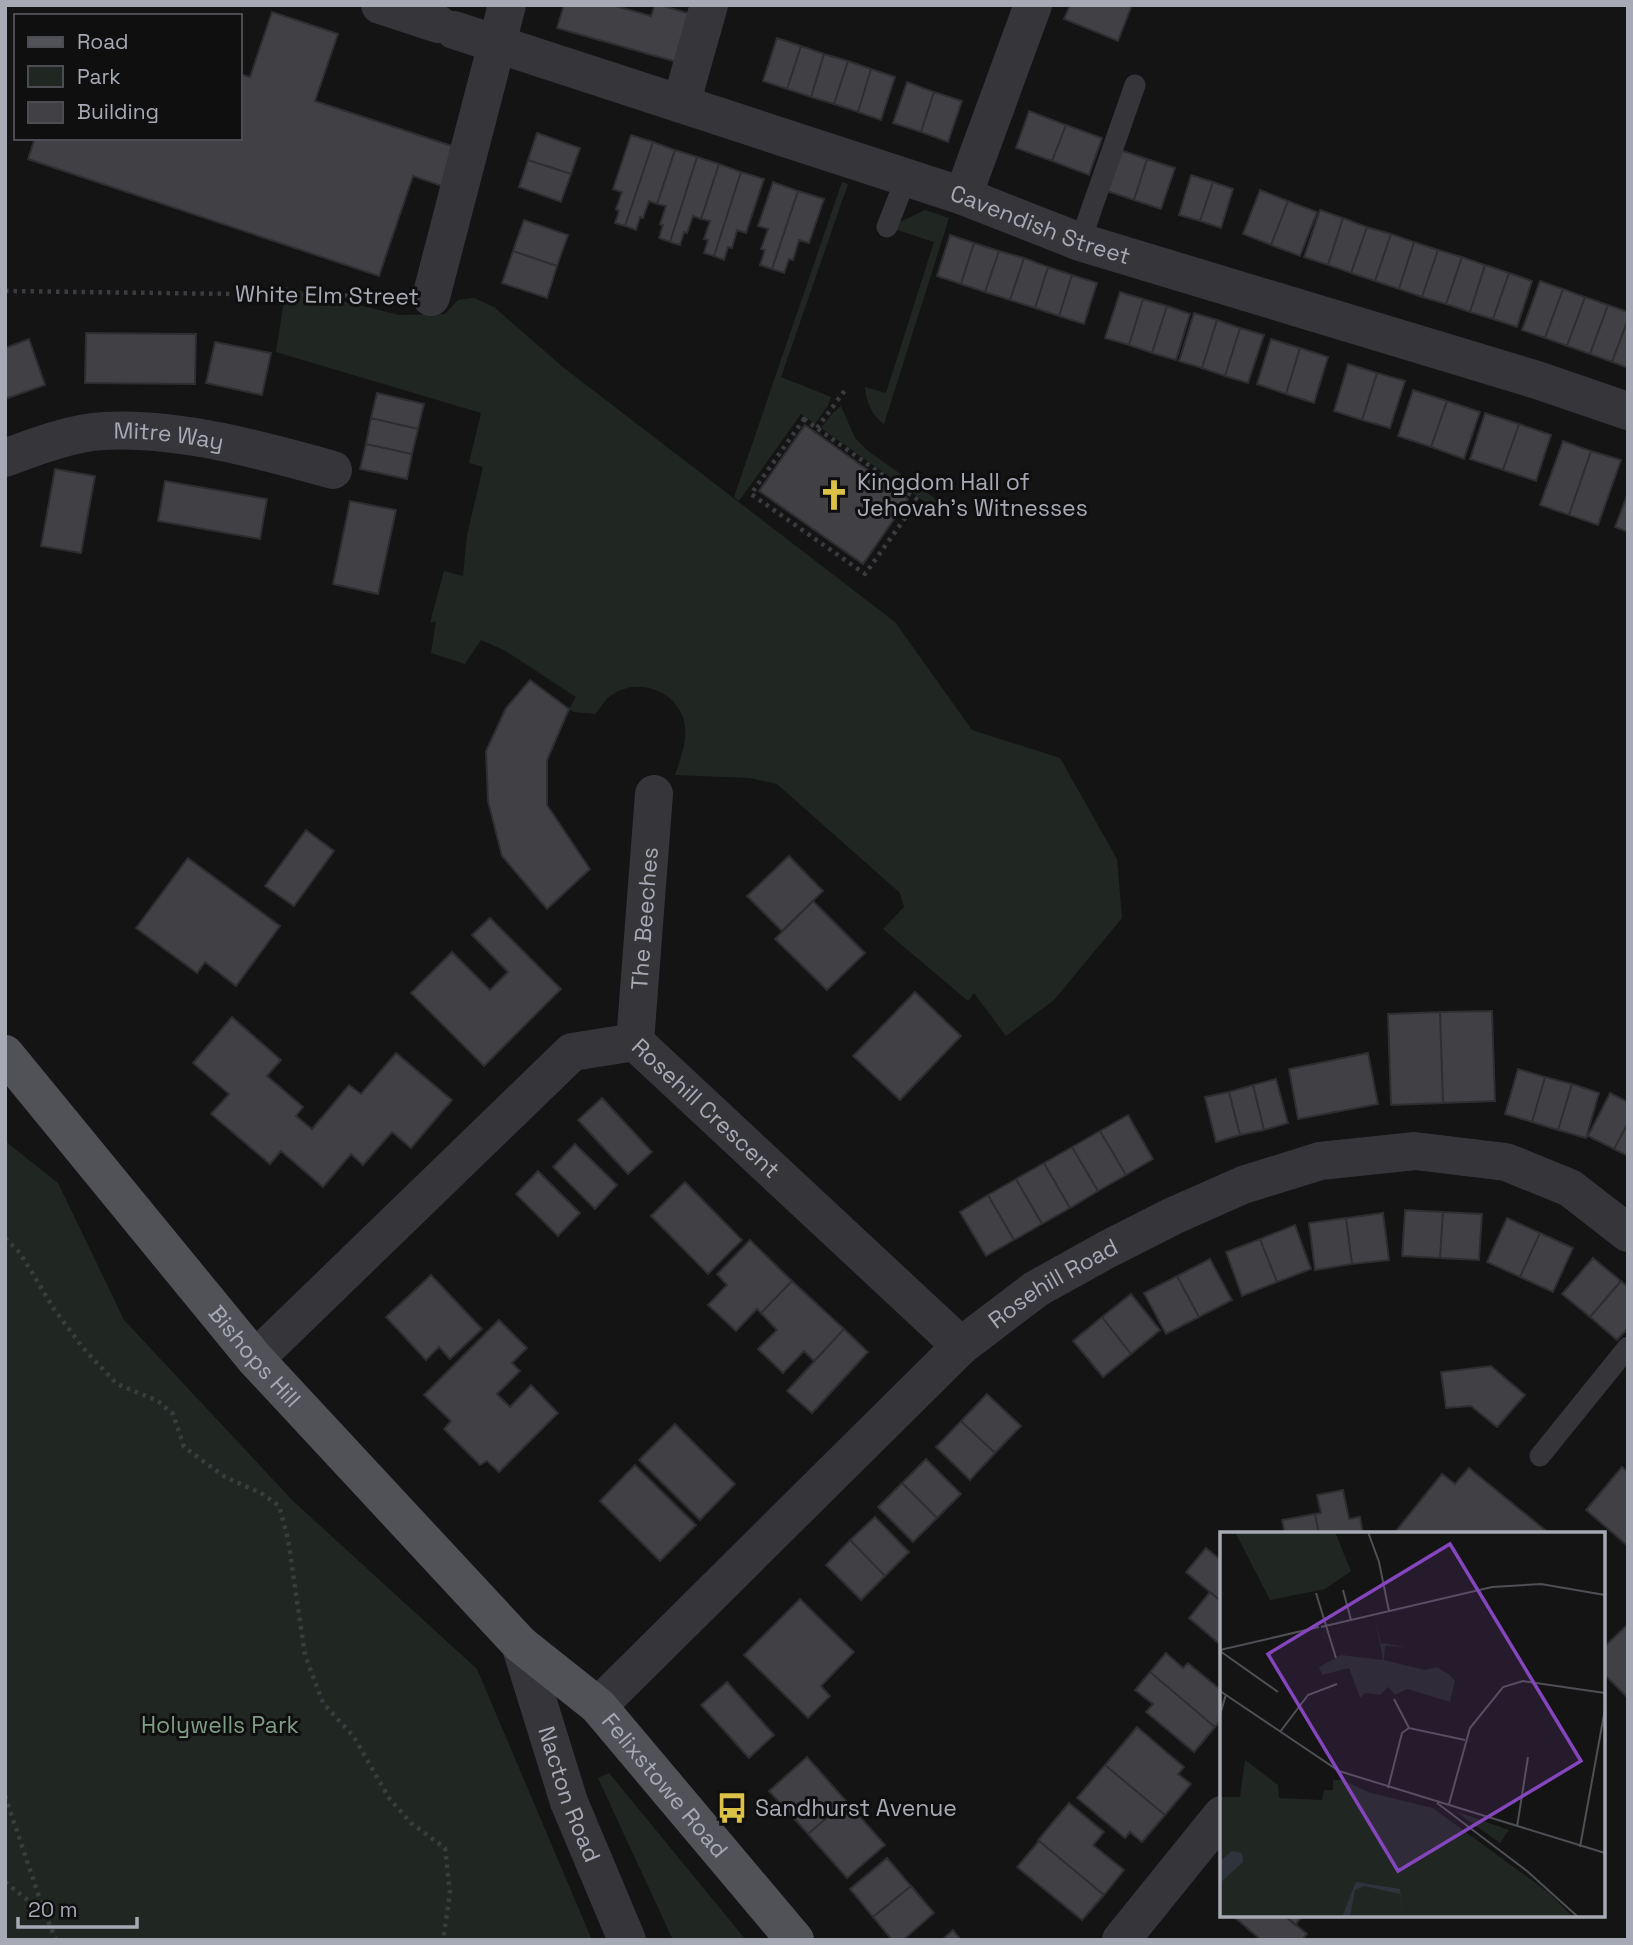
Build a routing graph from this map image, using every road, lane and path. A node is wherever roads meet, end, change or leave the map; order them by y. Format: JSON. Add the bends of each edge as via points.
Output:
{"nodes":[{"id":1,"x":380,"y":5,"type":"edge"},
{"id":2,"x":507,"y":5,"type":"edge"},
{"id":3,"x":709,"y":5,"type":"edge"},
{"id":4,"x":1033,"y":5,"type":"edge"},
{"id":5,"x":498,"y":46,"type":"junction"},
{"id":6,"x":1135,"y":85,"type":"dead end"},
{"id":7,"x":681,"y":104,"type":"junction"},
{"id":8,"x":906,"y":177,"type":"junction"},
{"id":9,"x":963,"y":196,"type":"junction"},
{"id":10,"x":887,"y":227,"type":"dead end"},
{"id":11,"x":1080,"y":242,"type":"junction"},
{"id":12,"x":5,"y":291,"type":"edge"},
{"id":13,"x":431,"y":296,"type":"joint"},
{"id":14,"x":846,"y":389,"type":"dead end"},
{"id":15,"x":1628,"y":411,"type":"edge"},
{"id":16,"x":817,"y":429,"type":"junction"},
{"id":17,"x":5,"y":458,"type":"edge"},
{"id":18,"x":333,"y":470,"type":"dead end"},
{"id":19,"x":894,"y":520,"type":"dead end"},
{"id":20,"x":901,"y":524,"type":"junction"},
{"id":21,"x":654,"y":794,"type":"dead end"},
{"id":22,"x":635,"y":1042,"type":"junction"},
{"id":23,"x":5,"y":1054,"type":"edge"},
{"id":24,"x":1628,"y":1233,"type":"edge"},
{"id":25,"x":5,"y":1238,"type":"edge"},
{"id":26,"x":961,"y":1346,"type":"junction"},
{"id":27,"x":1628,"y":1347,"type":"edge"},
{"id":28,"x":255,"y":1359,"type":"junction"},
{"id":29,"x":1540,"y":1456,"type":"dead end"},
{"id":30,"x":520,"y":1644,"type":"junction"},
{"id":31,"x":598,"y":1706,"type":"junction"},
{"id":32,"x":5,"y":1796,"type":"edge"},
{"id":33,"x":1220,"y":1817,"type":"edge"},
{"id":34,"x":5,"y":1882,"type":"edge"},
{"id":35,"x":45,"y":1914,"type":"junction"},
{"id":36,"x":56,"y":1940,"type":"edge"},
{"id":37,"x":443,"y":1940,"type":"edge"},
{"id":38,"x":627,"y":1940,"type":"edge"},
{"id":39,"x":795,"y":1940,"type":"edge"},
{"id":40,"x":1121,"y":1940,"type":"edge"}],
"edges":[{"from":1,"to":5,"type":"street","name":"Cavendish Street"},
{"from":2,"to":5,"type":"street","name":"White Elm Street"},
{"from":3,"to":7,"type":"street"},
{"from":4,"to":9,"type":"street"},
{"from":5,"to":7,"type":"street","name":"Cavendish Street"},
{"from":5,"to":13,"type":"street","name":"White Elm Street"},
{"from":6,"to":11,"type":"lane"},
{"from":7,"to":8,"type":"street","name":"Cavendish Street"},
{"from":8,"to":9,"type":"street","name":"Cavendish Street"},
{"from":8,"to":10,"type":"lane"},
{"from":9,"to":11,"type":"street","name":"Cavendish Street"},
{"from":11,"to":15,"type":"street","name":"Cavendish Street"},
{"from":12,"to":13,"type":"path","name":"White Elm Street"},
{"from":14,"to":16,"type":"path"},
{"from":16,"to":20,"type":"path","via":[[918,500]]},
{"from":16,"to":20,"type":"path","via":[[804,419],[751,494],[865,574]]},
{"from":17,"to":18,"type":"street","name":"Mitre Way","via":[[103,430],[173,434],[262,450]]},
{"from":19,"to":20,"type":"path"},
{"from":21,"to":22,"type":"street","name":"The Beeches"},
{"from":22,"to":26,"type":"street","name":"Rosehill Crescent"},
{"from":22,"to":28,"type":"street","name":"Rosehill Crescent","via":[[572,1052]]},
{"from":23,"to":28,"type":"main road","name":"Bishops Hill"},
{"from":24,"to":26,"type":"street","name":"Rosehill Road","via":[[1570,1188],[1506,1162],[1415,1151],[1320,1161],[1243,1185],[1105,1250],[1036,1289]]},
{"from":25,"to":37,"type":"path","via":[[20,1253],[83,1348],[117,1384],[158,1401],[173,1414],[184,1447],[225,1477],[279,1506],[305,1655],[323,1703],[354,1737],[389,1798],[411,1823],[444,1848],[450,1893]]},
{"from":26,"to":31,"type":"street","name":"Rosehill Road"},
{"from":27,"to":29,"type":"lane"},
{"from":28,"to":30,"type":"main road","name":"Bishops Hill"},
{"from":30,"to":31,"type":"main road","name":"Felixstowe Road"},
{"from":30,"to":38,"type":"street","name":"Nacton Road","via":[[569,1802]]},
{"from":31,"to":39,"type":"main road","name":"Felixstowe Road"},
{"from":32,"to":35,"type":"path"},
{"from":33,"to":40,"type":"street"},
{"from":34,"to":35,"type":"path"},
{"from":35,"to":36,"type":"path"}]}
